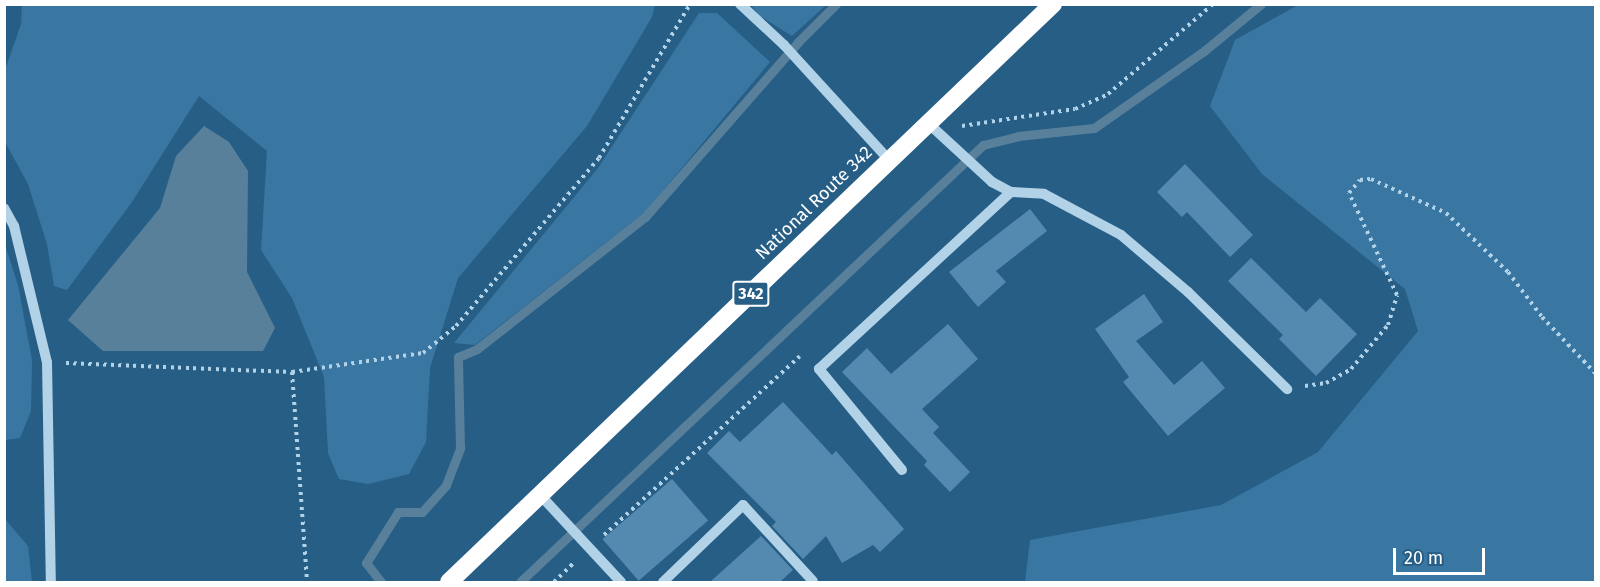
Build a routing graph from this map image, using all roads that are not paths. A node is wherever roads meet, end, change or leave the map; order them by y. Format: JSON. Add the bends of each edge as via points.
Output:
{"nodes":[{"id":1,"x":740,"y":4,"type":"edge"},
{"id":2,"x":1053,"y":4,"type":"edge"},
{"id":3,"x":933,"y":127,"type":"junction"},
{"id":4,"x":889,"y":160,"type":"junction"},
{"id":5,"x":1011,"y":192,"type":"junction"},
{"id":6,"x":4,"y":208,"type":"edge"},
{"id":7,"x":1287,"y":389,"type":"road end"},
{"id":8,"x":902,"y":470,"type":"dead end"},
{"id":9,"x":542,"y":497,"type":"junction"},
{"id":10,"x":813,"y":581,"type":"dead end"},
{"id":11,"x":51,"y":582,"type":"edge"},
{"id":12,"x":449,"y":582,"type":"edge"},
{"id":13,"x":621,"y":582,"type":"edge"},
{"id":14,"x":663,"y":582,"type":"edge"}],
"edges":[{"from":1,"to":4,"type":"street","via":[[784,45]]},
{"from":2,"to":3,"type":"highway","name":"National Route 342","number":"342"},
{"from":3,"to":4,"type":"highway","name":"National Route 342","number":"342"},
{"from":3,"to":5,"type":"street","via":[[992,182]]},
{"from":4,"to":9,"type":"highway","name":"National Route 342","number":"342"},
{"from":5,"to":7,"type":"street","via":[[1044,194],[1121,235],[1188,292]]},
{"from":5,"to":8,"type":"street","via":[[819,369]]},
{"from":6,"to":11,"type":"street","via":[[14,226],[47,362]]},
{"from":9,"to":12,"type":"highway","name":"National Route 342","number":"342"},
{"from":9,"to":13,"type":"street"},
{"from":10,"to":14,"type":"street","via":[[742,505]]}]}
